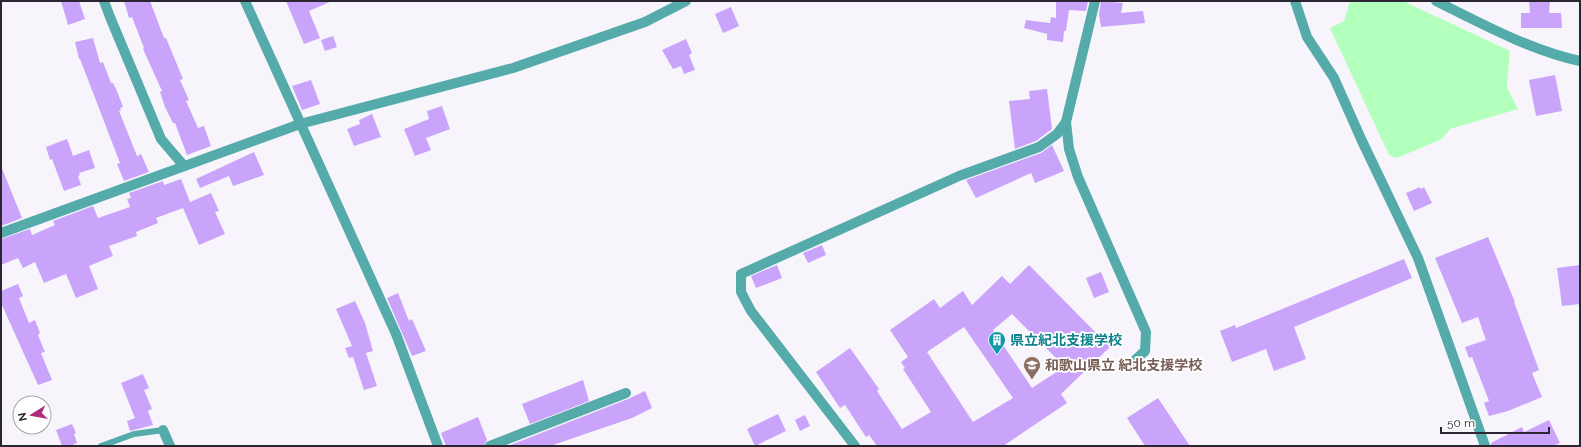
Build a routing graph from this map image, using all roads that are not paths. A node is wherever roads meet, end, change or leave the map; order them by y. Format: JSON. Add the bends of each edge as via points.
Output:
{"nodes":[{"id":1,"x":104,"y":1,"type":"edge"},
{"id":2,"x":245,"y":1,"type":"edge"},
{"id":3,"x":686,"y":1,"type":"edge"},
{"id":4,"x":1095,"y":1,"type":"edge"},
{"id":5,"x":1295,"y":1,"type":"edge"},
{"id":6,"x":1436,"y":1,"type":"edge"},
{"id":7,"x":1580,"y":61,"type":"edge"},
{"id":8,"x":1066,"y":122,"type":"junction"},
{"id":9,"x":300,"y":124,"type":"junction"},
{"id":10,"x":184,"y":166,"type":"junction"},
{"id":11,"x":1,"y":233,"type":"edge"},
{"id":12,"x":1133,"y":362,"type":"dead end"},
{"id":13,"x":626,"y":392,"type":"dead end"},
{"id":14,"x":163,"y":430,"type":"joint"},
{"id":15,"x":101,"y":446,"type":"edge"},
{"id":16,"x":170,"y":446,"type":"edge"},
{"id":17,"x":438,"y":446,"type":"edge"},
{"id":18,"x":490,"y":446,"type":"edge"},
{"id":19,"x":855,"y":446,"type":"edge"},
{"id":20,"x":1485,"y":446,"type":"edge"}],
"edges":[{"from":1,"to":10,"type":"street","via":[[161,139]]},
{"from":2,"to":9,"type":"street"},
{"from":3,"to":9,"type":"street","via":[[644,22],[513,68]]},
{"from":4,"to":8,"type":"street"},
{"from":5,"to":20,"type":"street","via":[[1307,38],[1334,78],[1418,258]]},
{"from":6,"to":7,"type":"street","via":[[1476,22],[1557,56]]},
{"from":8,"to":12,"type":"street","via":[[1069,149],[1078,177],[1146,332],[1145,351]]},
{"from":8,"to":19,"type":"street","via":[[1057,134],[1039,147],[959,176],[741,274],[740,292],[750,311]]},
{"from":9,"to":10,"type":"street"},
{"from":9,"to":17,"type":"street","via":[[396,334]]},
{"from":10,"to":11,"type":"street"},
{"from":13,"to":18,"type":"street"},
{"from":14,"to":15,"type":"lane","via":[[134,434]]},
{"from":14,"to":16,"type":"street"}]}
